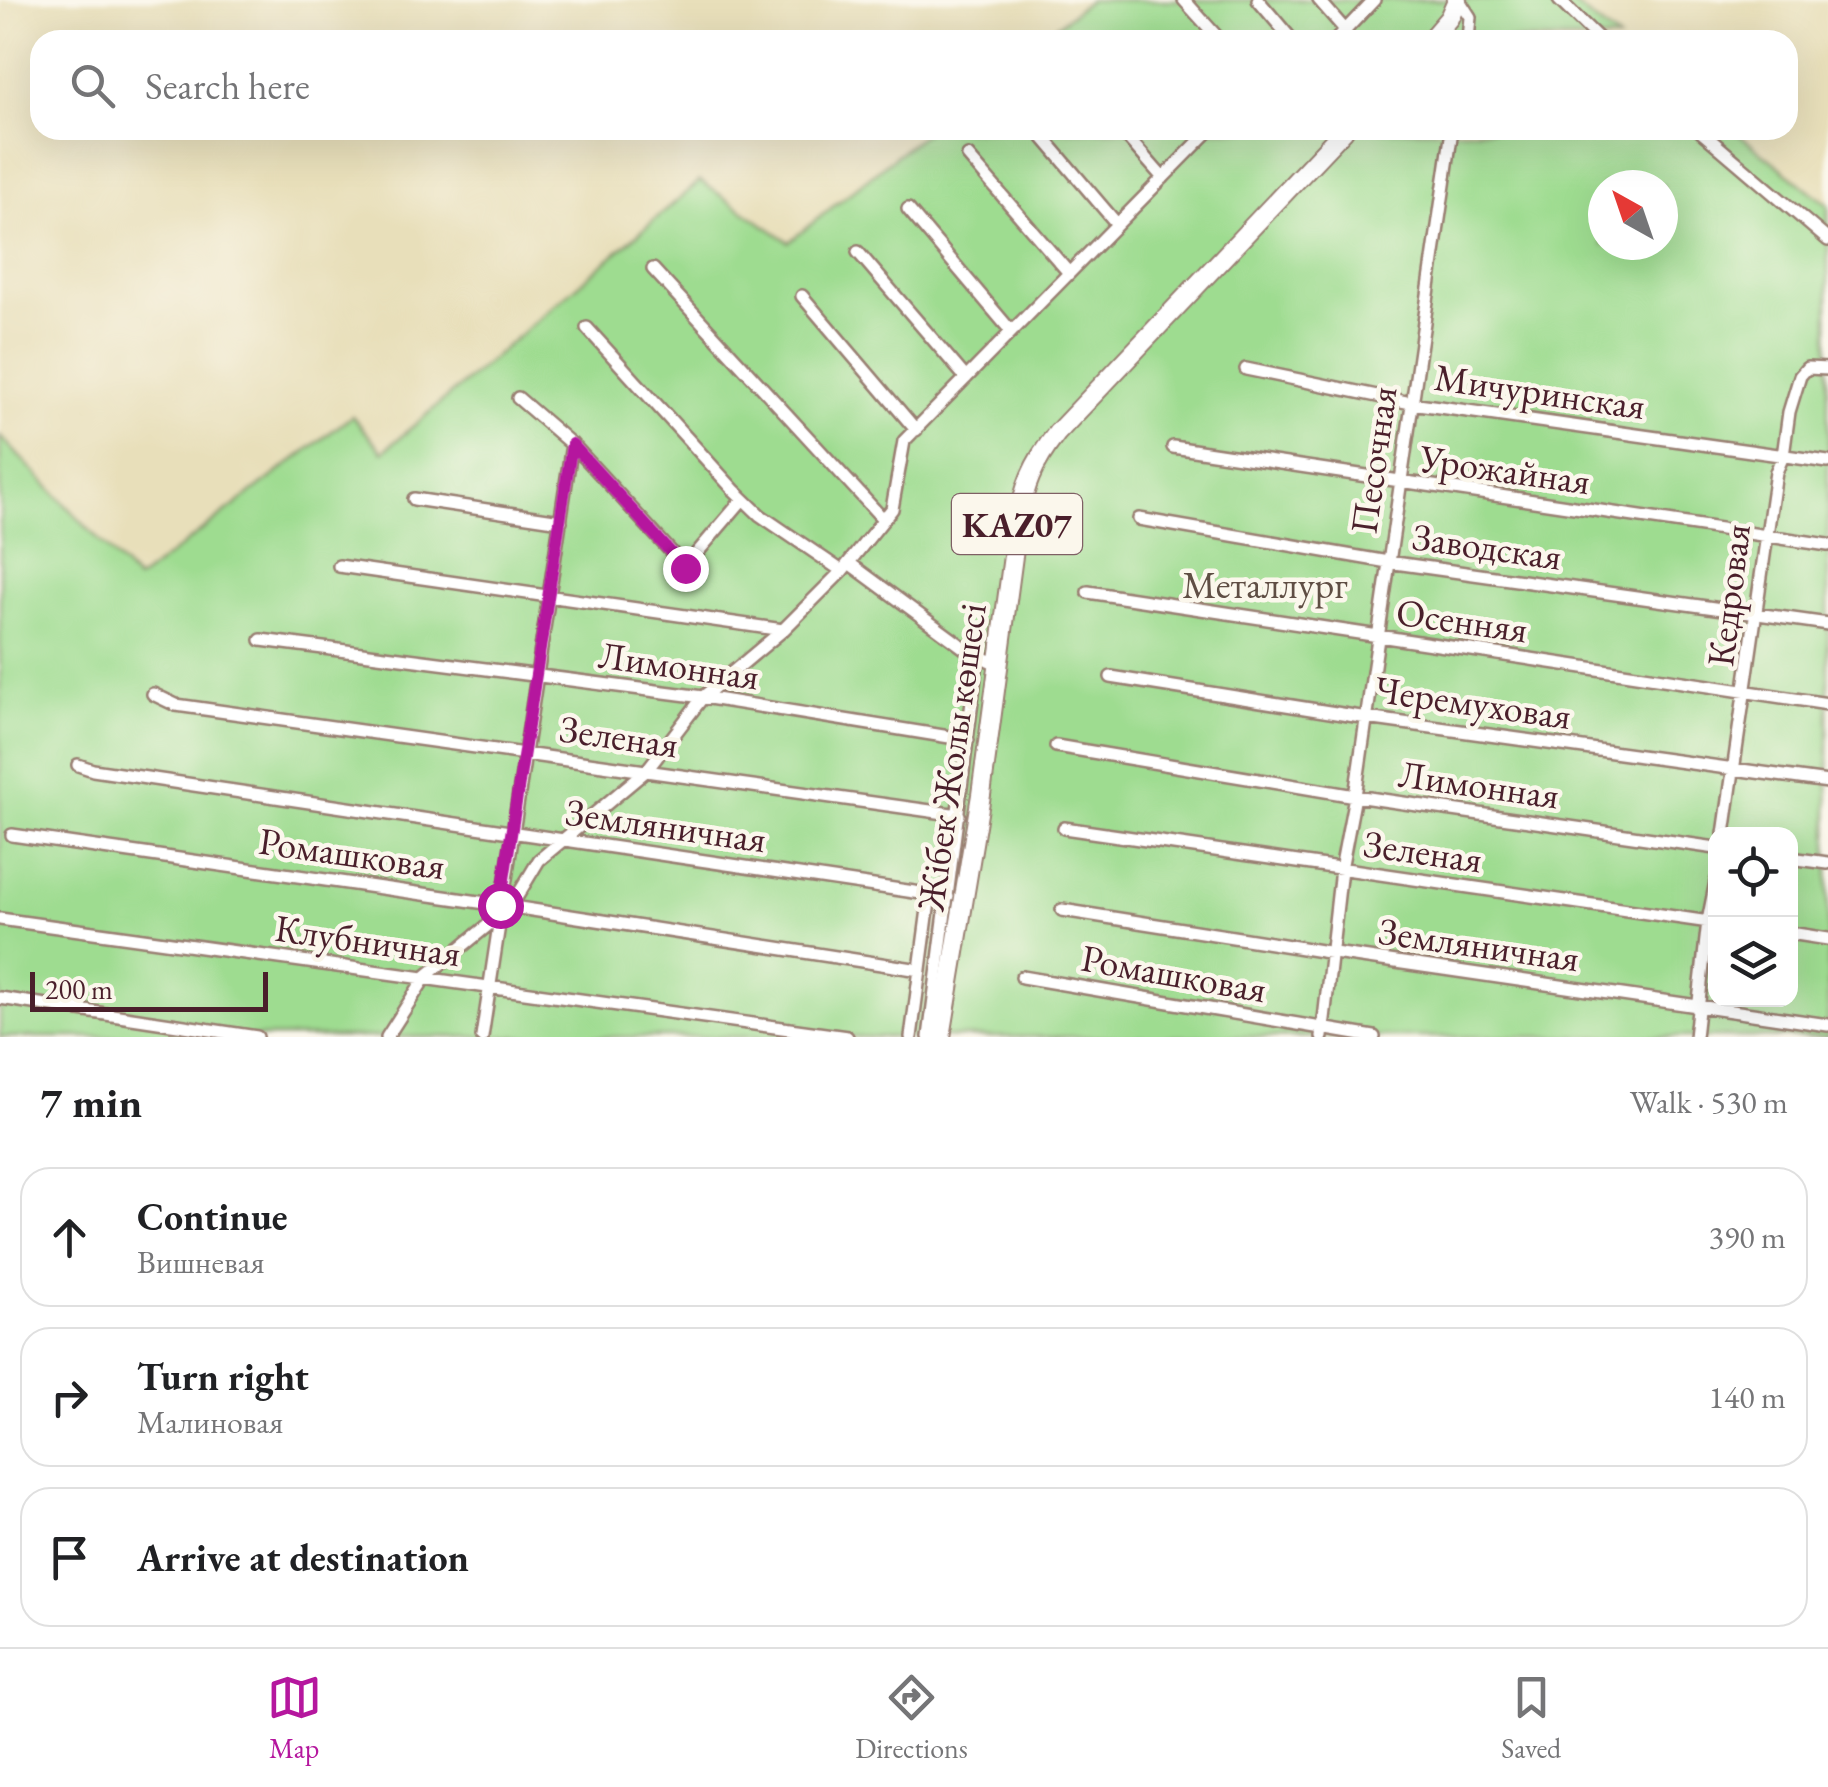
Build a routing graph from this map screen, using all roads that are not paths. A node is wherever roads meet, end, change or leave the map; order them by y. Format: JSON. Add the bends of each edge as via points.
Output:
{"nodes":[{"id":1,"x":1184,"y":0,"type":"edge"},
{"id":2,"x":1258,"y":0,"type":"edge"},
{"id":3,"x":1319,"y":0,"type":"edge"},
{"id":4,"x":1374,"y":0,"type":"edge"},
{"id":5,"x":1458,"y":0,"type":"edge"},
{"id":6,"x":1559,"y":0,"type":"edge"},
{"id":7,"x":1211,"y":30,"type":"edge"},
{"id":8,"x":1284,"y":30,"type":"edge"},
{"id":9,"x":1338,"y":30,"type":"edge"},
{"id":10,"x":1346,"y":30,"type":"edge"},
{"id":11,"x":1439,"y":30,"type":"edge"},
{"id":12,"x":1469,"y":30,"type":"edge"},
{"id":13,"x":1590,"y":30,"type":"edge"},
{"id":14,"x":1046,"y":140,"type":"edge"},
{"id":15,"x":1129,"y":140,"type":"edge"},
{"id":16,"x":1198,"y":140,"type":"edge"},
{"id":17,"x":1335,"y":140,"type":"edge"},
{"id":18,"x":1450,"y":140,"type":"edge"},
{"id":19,"x":1711,"y":140,"type":"edge"},
{"id":20,"x":968,"y":156,"type":"dead end"},
{"id":21,"x":1162,"y":178,"type":"junction"},
{"id":22,"x":908,"y":209,"type":"dead end"},
{"id":23,"x":1117,"y":224,"type":"junction"},
{"id":24,"x":1828,"y":240,"type":"edge"},
{"id":25,"x":858,"y":252,"type":"dead end"},
{"id":26,"x":653,"y":269,"type":"dead end"},
{"id":27,"x":1069,"y":273,"type":"junction"},
{"id":28,"x":802,"y":296,"type":"dead end"},
{"id":29,"x":587,"y":328,"type":"dead end"},
{"id":30,"x":1011,"y":332,"type":"junction"},
{"id":31,"x":1828,"y":368,"type":"edge"},
{"id":32,"x":1246,"y":369,"type":"dead end"},
{"id":33,"x":966,"y":378,"type":"junction"},
{"id":34,"x":518,"y":398,"type":"dead end"},
{"id":35,"x":1411,"y":402,"type":"junction"},
{"id":36,"x":916,"y":430,"type":"junction"},
{"id":37,"x":572,"y":444,"type":"junction"},
{"id":38,"x":1173,"y":448,"type":"dead end"},
{"id":39,"x":1783,"y":456,"type":"junction"},
{"id":40,"x":1828,"y":462,"type":"edge"},
{"id":41,"x":1398,"y":484,"type":"junction"},
{"id":42,"x":743,"y":498,"type":"junction"},
{"id":43,"x":414,"y":499,"type":"dead end"},
{"id":44,"x":883,"y":519,"type":"junction"},
{"id":45,"x":1139,"y":519,"type":"dead end"},
{"id":46,"x":560,"y":521,"type":"junction"},
{"id":47,"x":1765,"y":537,"type":"junction"},
{"id":48,"x":1828,"y":545,"type":"edge"},
{"id":49,"x":1388,"y":562,"type":"junction"},
{"id":50,"x":338,"y":566,"type":"dead end"},
{"id":51,"x":845,"y":567,"type":"junction"},
{"id":52,"x":1088,"y":592,"type":"dead end"},
{"id":53,"x":548,"y":595,"type":"junction"},
{"id":54,"x":1757,"y":614,"type":"junction"},
{"id":55,"x":1828,"y":624,"type":"edge"},
{"id":56,"x":784,"y":630,"type":"junction"},
{"id":57,"x":1378,"y":638,"type":"junction"},
{"id":58,"x":261,"y":640,"type":"dead end"},
{"id":59,"x":978,"y":656,"type":"junction"},
{"id":60,"x":1000,"y":665,"type":"junction"},
{"id":61,"x":537,"y":676,"type":"junction"},
{"id":62,"x":1111,"y":677,"type":"dead end"},
{"id":63,"x":1746,"y":692,"type":"junction"},
{"id":64,"x":153,"y":694,"type":"dead end"},
{"id":65,"x":704,"y":697,"type":"junction"},
{"id":66,"x":1828,"y":704,"type":"edge"},
{"id":67,"x":1366,"y":718,"type":"junction"},
{"id":68,"x":968,"y":740,"type":"junction"},
{"id":69,"x":1056,"y":746,"type":"dead end"},
{"id":70,"x":524,"y":752,"type":"junction"},
{"id":71,"x":78,"y":764,"type":"dead end"},
{"id":72,"x":1734,"y":769,"type":"junction"},
{"id":73,"x":648,"y":770,"type":"junction"},
{"id":74,"x":1828,"y":782,"type":"edge"},
{"id":75,"x":1356,"y":796,"type":"junction"},
{"id":76,"x":958,"y":815,"type":"junction"},
{"id":77,"x":1725,"y":827,"type":"edge"},
{"id":78,"x":1064,"y":828,"type":"dead end"},
{"id":79,"x":512,"y":833,"type":"junction"},
{"id":80,"x":12,"y":835,"type":"dead end"},
{"id":81,"x":563,"y":840,"type":"junction"},
{"id":82,"x":1708,"y":847,"type":"edge"},
{"id":83,"x":1798,"y":859,"type":"edge"},
{"id":84,"x":1828,"y":864,"type":"edge"},
{"id":85,"x":1341,"y":869,"type":"junction"},
{"id":86,"x":930,"y":894,"type":"junction"},
{"id":87,"x":948,"y":897,"type":"junction"},
{"id":88,"x":1062,"y":910,"type":"dead end"},
{"id":89,"x":502,"y":911,"type":"junction"},
{"id":90,"x":0,"y":919,"type":"edge"},
{"id":91,"x":1708,"y":921,"type":"edge"},
{"id":92,"x":1798,"y":935,"type":"edge"},
{"id":93,"x":1828,"y":939,"type":"edge"},
{"id":94,"x":1708,"y":950,"type":"edge"},
{"id":95,"x":1334,"y":953,"type":"junction"},
{"id":96,"x":920,"y":970,"type":"junction"},
{"id":97,"x":426,"y":976,"type":"junction"},
{"id":98,"x":1022,"y":977,"type":"dead end"},
{"id":99,"x":489,"y":987,"type":"junction"},
{"id":100,"x":0,"y":998,"type":"edge"},
{"id":101,"x":1700,"y":1006,"type":"junction"},
{"id":102,"x":1828,"y":1025,"type":"edge"},
{"id":103,"x":1323,"y":1033,"type":"edge"},
{"id":104,"x":258,"y":1037,"type":"edge"},
{"id":105,"x":387,"y":1037,"type":"edge"},
{"id":106,"x":482,"y":1037,"type":"edge"},
{"id":107,"x":847,"y":1037,"type":"edge"},
{"id":108,"x":911,"y":1037,"type":"edge"},
{"id":109,"x":929,"y":1037,"type":"edge"},
{"id":110,"x":941,"y":1037,"type":"edge"},
{"id":111,"x":1374,"y":1037,"type":"edge"},
{"id":112,"x":1695,"y":1037,"type":"edge"}],
"edges":[{"from":1,"to":7,"type":"street"},
{"from":2,"to":8,"type":"street"},
{"from":3,"to":9,"type":"street"},
{"from":4,"to":10,"type":"street"},
{"from":5,"to":11,"type":"highway"},
{"from":5,"to":12,"type":"street","via":[[1470,17]]},
{"from":6,"to":13,"type":"street"},
{"from":14,"to":23,"type":"street"},
{"from":15,"to":21,"type":"street"},
{"from":16,"to":21,"type":"street"},
{"from":17,"to":60,"type":"highway","name":"Жібек Жолы көшесі","number":"KAZ07","via":[[1035,462],[1017,526]]},
{"from":18,"to":35,"type":"street","name":"Песочная"},
{"from":19,"to":24,"type":"street"},
{"from":20,"to":27,"type":"street"},
{"from":21,"to":23,"type":"street"},
{"from":22,"to":30,"type":"street"},
{"from":23,"to":27,"type":"street"},
{"from":25,"to":33,"type":"street"},
{"from":26,"to":44,"type":"street"},
{"from":27,"to":30,"type":"street"},
{"from":28,"to":36,"type":"street"},
{"from":29,"to":42,"type":"street"},
{"from":30,"to":33,"type":"street"},
{"from":31,"to":39,"type":"street","name":"Кедровая","via":[[1807,368],[1800,376]]},
{"from":32,"to":35,"type":"street","name":"Мичуринская"},
{"from":33,"to":36,"type":"street"},
{"from":34,"to":37,"type":"street"},
{"from":35,"to":39,"type":"street","name":"Мичуринская"},
{"from":35,"to":41,"type":"street","name":"Песочная"},
{"from":36,"to":44,"type":"street","via":[[904,441],[892,509]]},
{"from":37,"to":42,"type":"street","via":[[685,568]]},
{"from":37,"to":46,"type":"street"},
{"from":38,"to":41,"type":"street","name":"Урожайная"},
{"from":39,"to":40,"type":"street","name":"Мичуринская"},
{"from":39,"to":47,"type":"street","name":"Кедровая"},
{"from":41,"to":47,"type":"street","name":"Урожайная"},
{"from":41,"to":49,"type":"street","name":"Песочная"},
{"from":42,"to":51,"type":"street","via":[[799,544]]},
{"from":43,"to":46,"type":"street"},
{"from":44,"to":51,"type":"street"},
{"from":45,"to":49,"type":"street","name":"Заводская"},
{"from":46,"to":53,"type":"street"},
{"from":47,"to":48,"type":"street","name":"Урожайная"},
{"from":47,"to":54,"type":"street","name":"Кедровая"},
{"from":49,"to":54,"type":"street","name":"Заводская"},
{"from":49,"to":57,"type":"street","name":"Песочная"},
{"from":50,"to":53,"type":"street"},
{"from":51,"to":56,"type":"street"},
{"from":51,"to":59,"type":"street"},
{"from":52,"to":57,"type":"street","name":"Осенняя"},
{"from":53,"to":56,"type":"street"},
{"from":53,"to":61,"type":"street"},
{"from":54,"to":55,"type":"street","name":"Заводская"},
{"from":54,"to":63,"type":"street","name":"Кедровая"},
{"from":56,"to":65,"type":"street"},
{"from":57,"to":63,"type":"street","name":"Осенняя"},
{"from":57,"to":67,"type":"street","name":"Песочная"},
{"from":58,"to":61,"type":"street","name":"Лимонная"},
{"from":59,"to":60,"type":"street"},
{"from":59,"to":68,"type":"street"},
{"from":60,"to":110,"type":"highway","name":"Жібек Жолы көшесі","number":"KAZ07"},
{"from":61,"to":65,"type":"street","name":"Лимонная"},
{"from":61,"to":70,"type":"street"},
{"from":62,"to":67,"type":"street","name":"Черемуховая"},
{"from":63,"to":66,"type":"street","name":"Осенняя"},
{"from":63,"to":72,"type":"street","name":"Кедровая"},
{"from":64,"to":70,"type":"street","name":"Зеленая","via":[[176,705]]},
{"from":65,"to":68,"type":"street","name":"Лимонная"},
{"from":65,"to":73,"type":"street"},
{"from":67,"to":72,"type":"street","name":"Черемуховая"},
{"from":67,"to":75,"type":"street","name":"Песочная"},
{"from":68,"to":76,"type":"street"},
{"from":69,"to":75,"type":"street","name":"Лимонная"},
{"from":70,"to":73,"type":"street","name":"Зеленая"},
{"from":70,"to":79,"type":"street"},
{"from":71,"to":79,"type":"street","name":"Земляничная"},
{"from":72,"to":74,"type":"street","name":"Черемуховая"},
{"from":72,"to":77,"type":"street","name":"Кедровая"},
{"from":73,"to":76,"type":"street","name":"Зеленая"},
{"from":73,"to":81,"type":"street"},
{"from":75,"to":82,"type":"street","name":"Лимонная"},
{"from":75,"to":85,"type":"street","name":"Песочная"},
{"from":76,"to":87,"type":"street"},
{"from":78,"to":85,"type":"street","name":"Зеленая"},
{"from":79,"to":81,"type":"street","name":"Земляничная"},
{"from":79,"to":89,"type":"street"},
{"from":80,"to":89,"type":"street","name":"Ромашковая"},
{"from":81,"to":86,"type":"street","name":"Земляничная"},
{"from":81,"to":89,"type":"street","via":[[539,860]]},
{"from":83,"to":84,"type":"street"},
{"from":85,"to":91,"type":"street","name":"Зеленая"},
{"from":85,"to":95,"type":"street","name":"Песочная"},
{"from":86,"to":87,"type":"street","name":"Земляничная"},
{"from":86,"to":96,"type":"street"},
{"from":87,"to":109,"type":"street"},
{"from":88,"to":95,"type":"street","name":"Земляничная"},
{"from":89,"to":96,"type":"street","name":"Ромашковая"},
{"from":89,"to":97,"type":"street"},
{"from":89,"to":99,"type":"street"},
{"from":90,"to":97,"type":"street","name":"Клубничная"},
{"from":92,"to":93,"type":"street"},
{"from":94,"to":101,"type":"street"},
{"from":95,"to":101,"type":"street","name":"Земляничная"},
{"from":95,"to":103,"type":"street","name":"Песочная"},
{"from":96,"to":108,"type":"street"},
{"from":97,"to":99,"type":"street","name":"Клубничная"},
{"from":97,"to":105,"type":"street"},
{"from":98,"to":103,"type":"street","name":"Ромашковая"},
{"from":99,"to":106,"type":"street"},
{"from":99,"to":107,"type":"street","name":"Клубничная"},
{"from":100,"to":104,"type":"street"},
{"from":101,"to":102,"type":"street","name":"Земляничная"},
{"from":101,"to":112,"type":"street"},
{"from":103,"to":111,"type":"street","name":"Ромашковая"}]}
